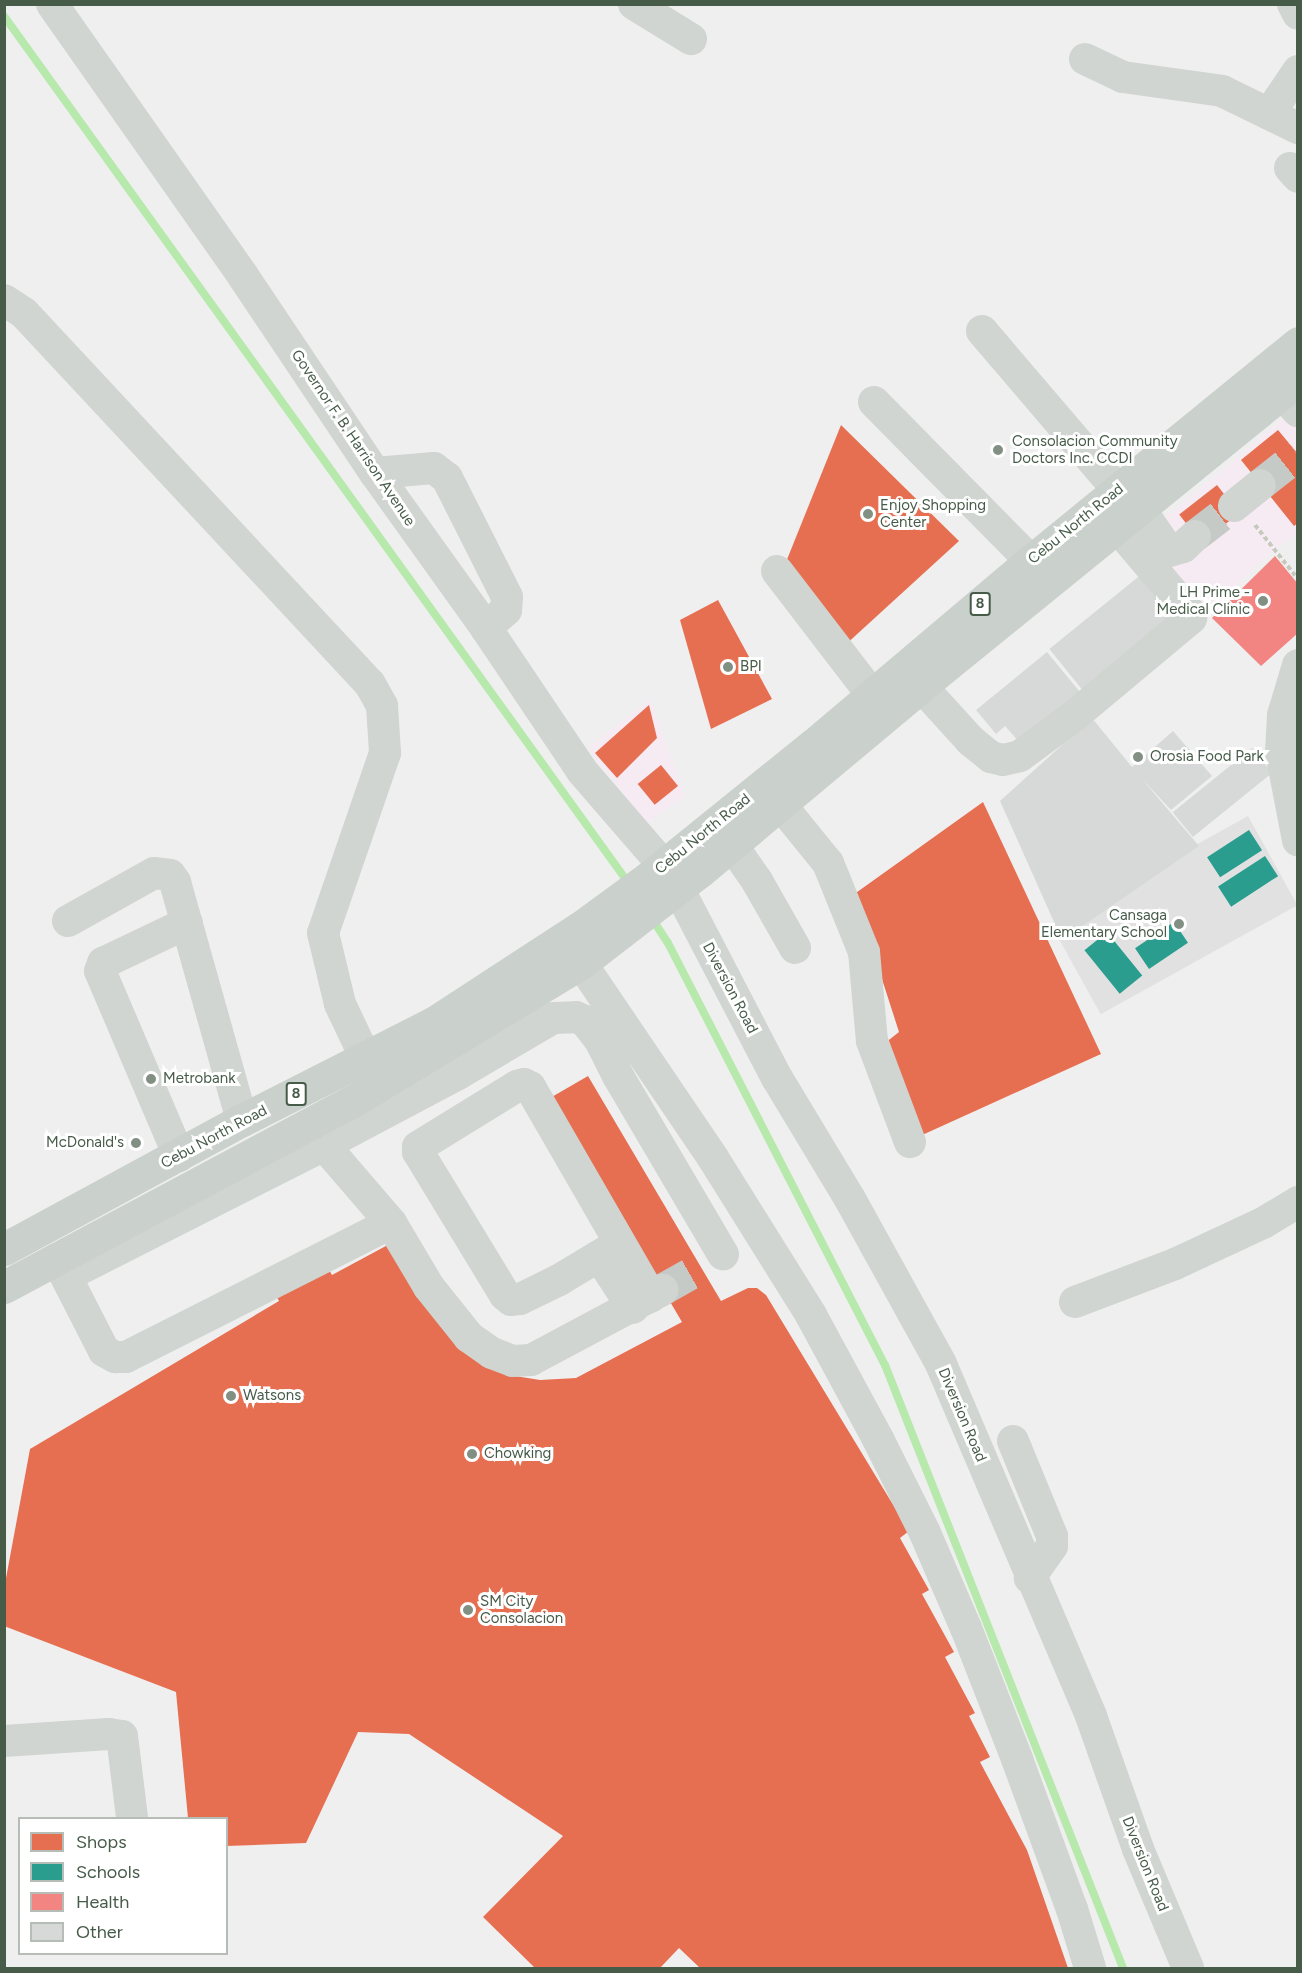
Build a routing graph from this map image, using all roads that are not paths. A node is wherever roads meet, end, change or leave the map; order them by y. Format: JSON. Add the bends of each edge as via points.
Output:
{"nodes":[{"id":1,"x":52,"y":4,"type":"edge"},
{"id":2,"x":634,"y":4,"type":"edge"},
{"id":3,"x":1293,"y":4,"type":"edge"},
{"id":4,"x":1298,"y":14,"type":"edge"},
{"id":5,"x":691,"y":39,"type":"dead end"},
{"id":6,"x":1085,"y":59,"type":"dead end"},
{"id":7,"x":1298,"y":71,"type":"edge"},
{"id":8,"x":1269,"y":114,"type":"junction"},
{"id":9,"x":1298,"y":128,"type":"edge"},
{"id":10,"x":4,"y":300,"type":"edge"},
{"id":11,"x":982,"y":331,"type":"dead end"},
{"id":12,"x":1298,"y":343,"type":"edge"},
{"id":13,"x":1292,"y":395,"type":"edge"},
{"id":14,"x":874,"y":402,"type":"dead end"},
{"id":15,"x":375,"y":473,"type":"junction"},
{"id":16,"x":1260,"y":485,"type":"tunnel mouth"},
{"id":17,"x":1234,"y":506,"type":"tunnel mouth"},
{"id":18,"x":1125,"y":509,"type":"junction"},
{"id":19,"x":1195,"y":536,"type":"tunnel mouth"},
{"id":20,"x":1031,"y":561,"type":"junction"},
{"id":21,"x":777,"y":571,"type":"dead end"},
{"id":22,"x":486,"y":628,"type":"junction"},
{"id":23,"x":1298,"y":664,"type":"edge"},
{"id":24,"x":921,"y":686,"type":"junction"},
{"id":25,"x":872,"y":695,"type":"junction"},
{"id":26,"x":780,"y":804,"type":"junction"},
{"id":27,"x":1298,"y":840,"type":"edge"},
{"id":28,"x":732,"y":845,"type":"junction"},
{"id":29,"x":664,"y":883,"type":"junction"},
{"id":30,"x":68,"y":921,"type":"dead end"},
{"id":31,"x":613,"y":922,"type":"junction"},
{"id":32,"x":187,"y":923,"type":"junction"},
{"id":33,"x":795,"y":948,"type":"dead end"},
{"id":34,"x":581,"y":963,"type":"junction"},
{"id":35,"x":365,"y":1057,"type":"junction"},
{"id":36,"x":242,"y":1120,"type":"junction"},
{"id":37,"x":910,"y":1142,"type":"dead end"},
{"id":38,"x":324,"y":1145,"type":"junction"},
{"id":39,"x":179,"y":1156,"type":"junction"},
{"id":40,"x":1298,"y":1202,"type":"edge"},
{"id":41,"x":390,"y":1223,"type":"junction"},
{"id":42,"x":41,"y":1228,"type":"junction"},
{"id":43,"x":761,"y":1236,"type":"junction"},
{"id":44,"x":4,"y":1249,"type":"edge"},
{"id":45,"x":609,"y":1250,"type":"junction"},
{"id":46,"x":62,"y":1267,"type":"junction"},
{"id":47,"x":4,"y":1287,"type":"edge"},
{"id":48,"x":1074,"y":1302,"type":"dead end"},
{"id":49,"x":1013,"y":1441,"type":"dead end"},
{"id":50,"x":1030,"y":1578,"type":"junction"},
{"id":51,"x":4,"y":1741,"type":"edge"},
{"id":52,"x":132,"y":1817,"type":"edge"},
{"id":53,"x":1090,"y":1968,"type":"edge"},
{"id":54,"x":1188,"y":1968,"type":"edge"}],
"edges":[{"from":1,"to":15,"type":"street","name":"Governor F. B. Harrison Avenue","via":[[243,276]]},
{"from":2,"to":5,"type":"street"},
{"from":3,"to":4,"type":"street"},
{"from":6,"to":8,"type":"street","via":[[1123,77],[1222,91]]},
{"from":7,"to":8,"type":"street"},
{"from":8,"to":9,"type":"street"},
{"from":10,"to":35,"type":"street","via":[[24,313],[370,684],[381,706],[386,753],[323,933],[340,1004]]},
{"from":11,"to":18,"type":"street"},
{"from":12,"to":18,"type":"main road","name":"Cebu North Road","number":"8"},
{"from":13,"to":18,"type":"main road","name":"Cebu North Road","number":"8"},
{"from":14,"to":20,"type":"street"},
{"from":15,"to":22,"type":"street","name":"Governor F. B. Harrison Avenue"},
{"from":15,"to":22,"type":"street","via":[[434,468],[447,478],[507,597],[506,610]]},
{"from":16,"to":17,"type":"street"},
{"from":18,"to":19,"type":"street","via":[[1169,551],[1183,547]]},
{"from":18,"to":20,"type":"main road","name":"Cebu North Road","number":"8"},
{"from":18,"to":24,"type":"main road","name":"Cebu North Road","number":"8"},
{"from":18,"to":24,"type":"street","via":[[1191,618],[1020,756],[991,758]]},
{"from":20,"to":25,"type":"main road","name":"Cebu North Road","number":"8"},
{"from":21,"to":25,"type":"street"},
{"from":22,"to":29,"type":"street","name":"Governor F. B. Harrison Avenue","via":[[582,771]]},
{"from":23,"to":27,"type":"street","via":[[1284,715],[1281,752]]},
{"from":24,"to":26,"type":"main road","name":"Cebu North Road","number":"8"},
{"from":25,"to":29,"type":"main road","name":"Cebu North Road","number":"8"},
{"from":26,"to":28,"type":"main road","name":"Cebu North Road","number":"8"},
{"from":26,"to":37,"type":"street","via":[[828,863],[864,952],[872,1041]]},
{"from":28,"to":29,"type":"main road","name":"Cebu North Road","number":"8"},
{"from":28,"to":33,"type":"street"},
{"from":29,"to":31,"type":"main road","name":"Cebu North Road","number":"8"},
{"from":29,"to":50,"type":"street","name":"Diversion Road","via":[[850,1198],[941,1364]]},
{"from":30,"to":32,"type":"street","via":[[154,873],[170,874]]},
{"from":31,"to":34,"type":"main road","name":"Cebu North Road","number":"8"},
{"from":31,"to":35,"type":"main road","name":"Cebu North Road","number":"8"},
{"from":32,"to":36,"type":"street"},
{"from":32,"to":39,"type":"street","via":[[103,963],[100,971]]},
{"from":34,"to":43,"type":"street"},
{"from":34,"to":46,"type":"main road","name":"Cebu North Road","number":"8","via":[[353,1101]]},
{"from":35,"to":36,"type":"main road","name":"Cebu North Road","number":"8"},
{"from":36,"to":39,"type":"main road","name":"Cebu North Road","number":"8"},
{"from":38,"to":41,"type":"street"},
{"from":38,"to":43,"type":"street","via":[[553,1018],[576,1017],[592,1028],[600,1040],[712,1261]]},
{"from":38,"to":46,"type":"street"},
{"from":39,"to":42,"type":"main road","name":"Cebu North Road","number":"8"},
{"from":40,"to":48,"type":"street","via":[[1175,1264]]},
{"from":41,"to":45,"type":"street","via":[[429,1287],[469,1337],[492,1353],[513,1361],[531,1360],[649,1298]]},
{"from":41,"to":46,"type":"street","via":[[126,1357],[104,1351]]},
{"from":42,"to":44,"type":"main road","name":"Cebu North Road","number":"8"},
{"from":42,"to":46,"type":"main road"},
{"from":43,"to":53,"type":"street","via":[[816,1324],[925,1533],[1017,1759]]},
{"from":45,"to":45,"type":"street","via":[[549,1285],[511,1300],[418,1152],[421,1143],[524,1084],[530,1087],[554,1114]]},
{"from":46,"to":47,"type":"main road","name":"Cebu North Road","number":"8"},
{"from":49,"to":50,"type":"street","via":[[1052,1536],[1052,1546]]},
{"from":50,"to":54,"type":"street","name":"Diversion Road","via":[[1091,1716],[1138,1850]]},
{"from":51,"to":52,"type":"street","via":[[122,1736]]}]}
